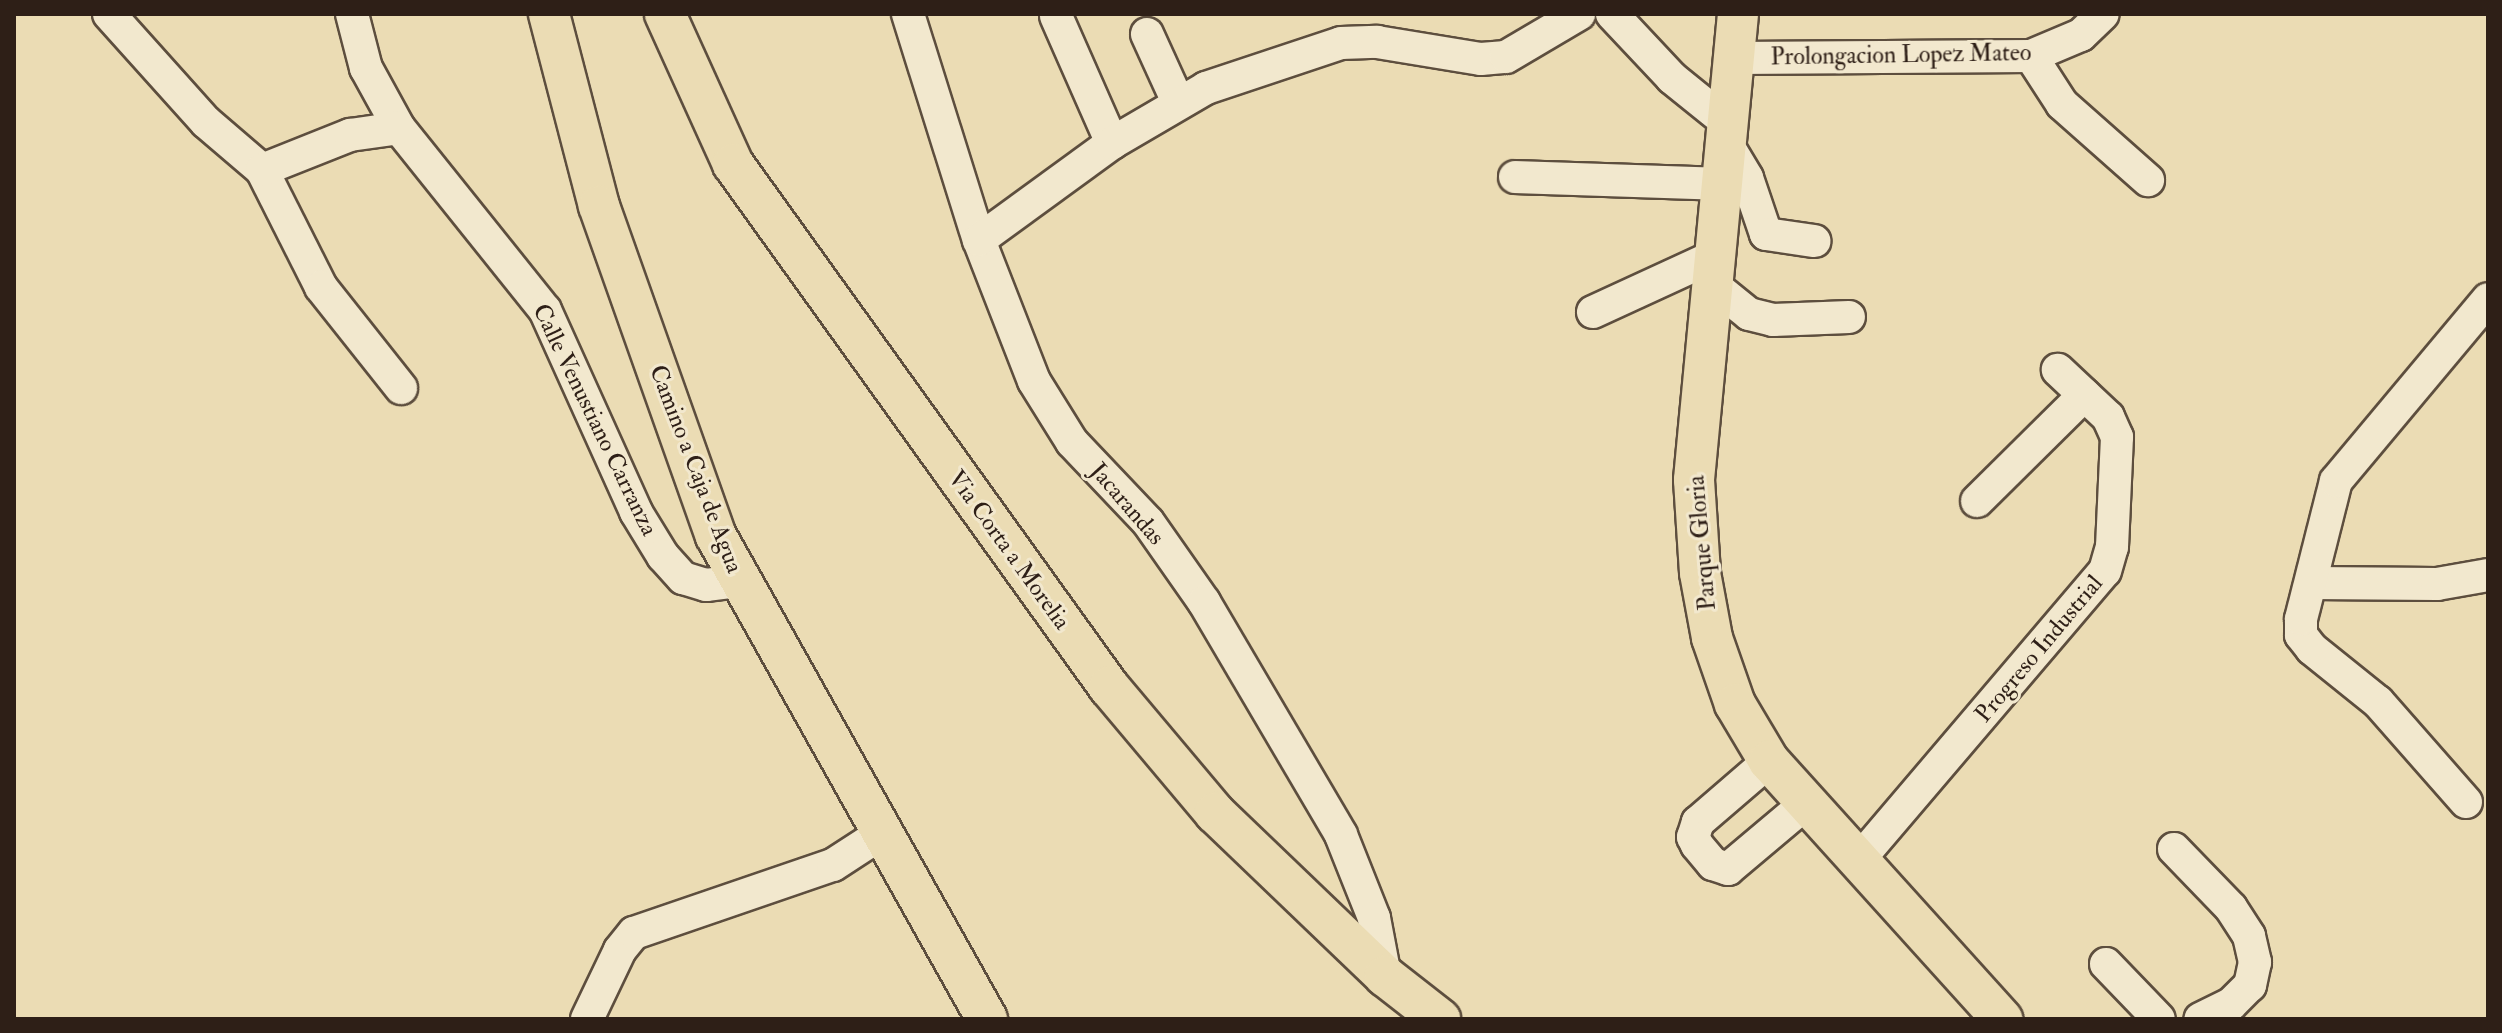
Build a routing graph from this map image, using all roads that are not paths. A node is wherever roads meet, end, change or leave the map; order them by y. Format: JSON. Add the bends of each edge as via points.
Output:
{"nodes":[{"id":1,"x":109,"y":14,"type":"edge"},
{"id":2,"x":352,"y":14,"type":"edge"},
{"id":3,"x":665,"y":14,"type":"edge"},
{"id":4,"x":908,"y":14,"type":"edge"},
{"id":5,"x":1579,"y":14,"type":"edge"},
{"id":6,"x":1612,"y":14,"type":"edge"},
{"id":7,"x":1738,"y":14,"type":"edge"},
{"id":8,"x":2103,"y":14,"type":"edge"},
{"id":9,"x":545,"y":16,"type":"edge"},
{"id":10,"x":1056,"y":16,"type":"dead end"},
{"id":11,"x":1147,"y":34,"type":"dead end"},
{"id":12,"x":2031,"y":56,"type":"junction"},
{"id":13,"x":1735,"y":58,"type":"junction"},
{"id":14,"x":1178,"y":102,"type":"junction"},
{"id":15,"x":399,"y":128,"type":"junction"},
{"id":16,"x":1112,"y":143,"type":"junction"},
{"id":17,"x":1727,"y":152,"type":"junction"},
{"id":18,"x":262,"y":170,"type":"junction"},
{"id":19,"x":1515,"y":177,"type":"dead end"},
{"id":20,"x":2148,"y":180,"type":"dead end"},
{"id":21,"x":979,"y":240,"type":"junction"},
{"id":22,"x":1814,"y":241,"type":"dead end"},
{"id":23,"x":1714,"y":271,"type":"junction"},
{"id":24,"x":2488,"y":299,"type":"edge"},
{"id":25,"x":1593,"y":312,"type":"dead end"},
{"id":26,"x":1849,"y":317,"type":"dead end"},
{"id":27,"x":2058,"y":370,"type":"dead end"},
{"id":28,"x":401,"y":388,"type":"dead end"},
{"id":29,"x":2084,"y":395,"type":"junction"},
{"id":30,"x":1977,"y":501,"type":"dead end"},
{"id":31,"x":2488,"y":575,"type":"edge"},
{"id":32,"x":738,"y":581,"type":"junction"},
{"id":33,"x":2312,"y":583,"type":"junction"},
{"id":34,"x":1769,"y":761,"type":"junction"},
{"id":35,"x":2466,"y":802,"type":"dead end"},
{"id":36,"x":1804,"y":805,"type":"junction"},
{"id":37,"x":882,"y":833,"type":"junction"},
{"id":38,"x":2174,"y":849,"type":"dead end"},
{"id":39,"x":1857,"y":862,"type":"junction"},
{"id":40,"x":2106,"y":964,"type":"dead end"},
{"id":41,"x":1385,"y":976,"type":"junction"},
{"id":42,"x":1427,"y":1014,"type":"edge"},
{"id":43,"x":587,"y":1019,"type":"edge"},
{"id":44,"x":987,"y":1019,"type":"edge"},
{"id":45,"x":2002,"y":1019,"type":"edge"},
{"id":46,"x":2159,"y":1019,"type":"edge"},
{"id":47,"x":2200,"y":1019,"type":"edge"}],
"edges":[{"from":1,"to":18,"type":"street","via":[[206,122]]},
{"from":2,"to":15,"type":"street","name":"Calle Venustiano Carranza","via":[[366,68]]},
{"from":3,"to":41,"type":"main road","name":"Via Corta a Morelia","via":[[733,164],[1109,687],[1215,813]]},
{"from":4,"to":21,"type":"street","name":"Jacarandas"},
{"from":5,"to":14,"type":"street","via":[[1506,57],[1481,59],[1377,42],[1341,43],[1301,52]]},
{"from":6,"to":17,"type":"street","via":[[1672,78]]},
{"from":7,"to":13,"type":"main road","name":"Parque Gloria"},
{"from":8,"to":12,"type":"street","name":"Prolongacion Lopez Mateo","via":[[2081,35]]},
{"from":9,"to":32,"type":"main road","name":"Camino a Caja de Agua","via":[[599,206],[716,536]]},
{"from":10,"to":16,"type":"street"},
{"from":11,"to":14,"type":"street"},
{"from":12,"to":13,"type":"street","name":"Prolongacion Lopez Mateo"},
{"from":12,"to":20,"type":"street","via":[[2062,104]]},
{"from":13,"to":17,"type":"main road","name":"Parque Gloria"},
{"from":14,"to":16,"type":"street"},
{"from":15,"to":18,"type":"street","via":[[338,139]]},
{"from":15,"to":32,"type":"street","name":"Calle Venustiano Carranza","via":[[545,310],[631,502],[663,556],[683,578],[706,585]]},
{"from":16,"to":21,"type":"street"},
{"from":17,"to":19,"type":"street"},
{"from":17,"to":22,"type":"street","via":[[1747,178],[1766,234]]},
{"from":17,"to":23,"type":"main road","name":"Parque Gloria"},
{"from":18,"to":28,"type":"street","via":[[321,287]]},
{"from":21,"to":41,"type":"street","name":"Jacarandas","via":[[1052,414],[1183,571],[1341,835],[1374,918]]},
{"from":23,"to":25,"type":"street"},
{"from":23,"to":26,"type":"street","via":[[1749,314],[1773,320]]},
{"from":23,"to":34,"type":"main road","name":"Parque Gloria","via":[[1694,480],[1700,573],[1712,638],[1735,704]]},
{"from":24,"to":33,"type":"street","via":[[2336,481]]},
{"from":27,"to":29,"type":"street","name":"Progreso Industrial"},
{"from":29,"to":30,"type":"street"},
{"from":29,"to":39,"type":"street","name":"Progreso Industrial","via":[[2108,417],[2117,437],[2112,547],[2105,571]]},
{"from":31,"to":33,"type":"street","via":[[2437,584]]},
{"from":32,"to":37,"type":"main road","name":"Camino a Caja de Agua"},
{"from":33,"to":35,"type":"street","via":[[2301,635],[2405,728]]},
{"from":34,"to":36,"type":"main road","name":"Parque Gloria"},
{"from":34,"to":36,"type":"street","via":[[1698,822],[1693,837],[1697,845],[1713,864],[1728,869]]},
{"from":36,"to":39,"type":"main road","name":"Parque Gloria"},
{"from":37,"to":43,"type":"street","via":[[833,865],[634,933],[620,950]]},
{"from":37,"to":44,"type":"main road","name":"Camino a Caja de Agua"},
{"from":38,"to":47,"type":"street","via":[[2231,908],[2249,936],[2255,962],[2250,985],[2231,1004]]},
{"from":39,"to":45,"type":"main road","name":"Parque Gloria"},
{"from":40,"to":46,"type":"street"},
{"from":41,"to":42,"type":"main road","name":"Via Corta a Morelia"}]}
